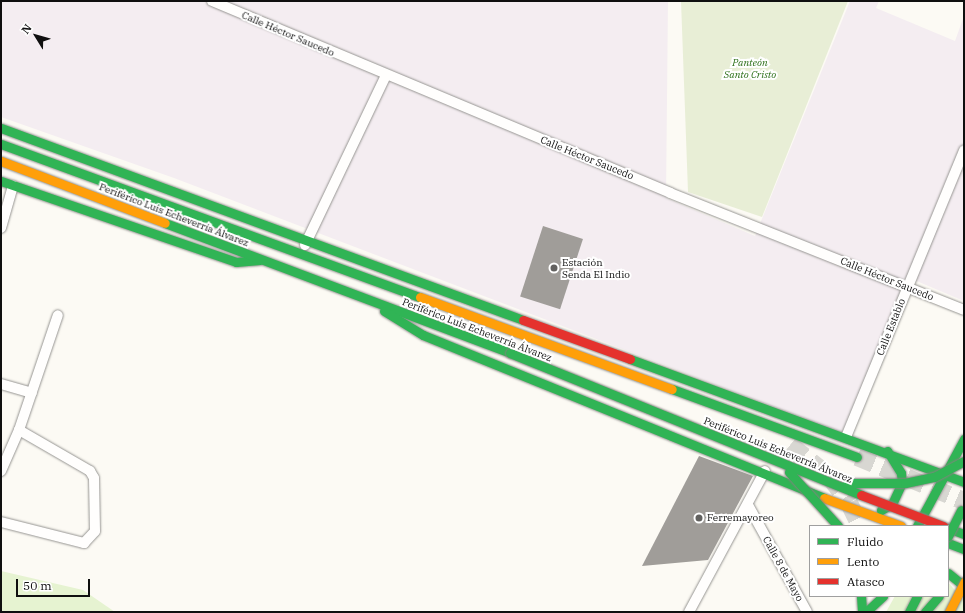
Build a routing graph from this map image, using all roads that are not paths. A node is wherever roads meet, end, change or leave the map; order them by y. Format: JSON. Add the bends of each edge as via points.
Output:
{"nodes":[{"id":1,"x":212,"y":1,"type":"edge"},
{"id":2,"x":386,"y":75,"type":"junction"},
{"id":3,"x":1,"y":128,"type":"edge"},
{"id":4,"x":1,"y":144,"type":"edge"},
{"id":5,"x":964,"y":150,"type":"edge"},
{"id":6,"x":1,"y":161,"type":"edge"},
{"id":7,"x":1,"y":181,"type":"edge"},
{"id":8,"x":13,"y":186,"type":"junction"},
{"id":9,"x":1,"y":228,"type":"edge"},
{"id":10,"x":307,"y":241,"type":"junction"},
{"id":11,"x":302,"y":252,"type":"junction"},
{"id":12,"x":260,"y":260,"type":"junction"},
{"id":13,"x":907,"y":286,"type":"junction"},
{"id":14,"x":358,"y":296,"type":"junction"},
{"id":15,"x":964,"y":310,"type":"edge"},
{"id":16,"x":58,"y":315,"type":"dead end"},
{"id":17,"x":1,"y":384,"type":"edge"},
{"id":18,"x":659,"y":386,"type":"junction"},
{"id":19,"x":32,"y":393,"type":"junction"},
{"id":20,"x":696,"y":410,"type":"dead end"},
{"id":21,"x":19,"y":430,"type":"junction"},
{"id":22,"x":846,"y":437,"type":"junction"},
{"id":23,"x":964,"y":440,"type":"edge"},
{"id":24,"x":887,"y":451,"type":"junction"},
{"id":25,"x":856,"y":457,"type":"tunnel mouth"},
{"id":26,"x":964,"y":461,"type":"edge"},
{"id":27,"x":781,"y":465,"type":"junction"},
{"id":28,"x":1,"y":471,"type":"edge"},
{"id":29,"x":764,"y":471,"type":"junction"},
{"id":30,"x":945,"y":475,"type":"junction"},
{"id":31,"x":824,"y":481,"type":"junction"},
{"id":32,"x":964,"y":482,"type":"edge"},
{"id":33,"x":748,"y":505,"type":"junction"},
{"id":34,"x":963,"y":507,"type":"edge"},
{"id":35,"x":863,"y":514,"type":"junction"},
{"id":36,"x":1,"y":522,"type":"edge"},
{"id":37,"x":837,"y":525,"type":"edge"},
{"id":38,"x":898,"y":525,"type":"edge"},
{"id":39,"x":917,"y":525,"type":"edge"},
{"id":40,"x":940,"y":525,"type":"edge"},
{"id":41,"x":949,"y":528,"type":"edge"},
{"id":42,"x":949,"y":534,"type":"edge"},
{"id":43,"x":964,"y":534,"type":"edge"},
{"id":44,"x":949,"y":543,"type":"edge"},
{"id":45,"x":964,"y":549,"type":"edge"},
{"id":46,"x":949,"y":574,"type":"edge"},
{"id":47,"x":964,"y":584,"type":"edge"},
{"id":48,"x":949,"y":591,"type":"edge"},
{"id":49,"x":861,"y":597,"type":"edge"},
{"id":50,"x":875,"y":597,"type":"edge"},
{"id":51,"x":882,"y":597,"type":"edge"},
{"id":52,"x":916,"y":597,"type":"edge"},
{"id":53,"x":937,"y":597,"type":"edge"},
{"id":54,"x":689,"y":612,"type":"edge"},
{"id":55,"x":807,"y":612,"type":"edge"},
{"id":56,"x":865,"y":612,"type":"edge"},
{"id":57,"x":909,"y":612,"type":"edge"},
{"id":58,"x":925,"y":612,"type":"edge"},
{"id":59,"x":949,"y":612,"type":"edge"}],
"edges":[{"from":1,"to":2,"type":"street","name":"Calle Héctor Saucedo"},
{"from":2,"to":10,"type":"street"},
{"from":2,"to":13,"type":"street","name":"Calle Héctor Saucedo"},
{"from":3,"to":10,"type":"main road"},
{"from":4,"to":11,"type":"main road","name":"Periférico Luis Echeverría Álvarez"},
{"from":5,"to":13,"type":"street","name":"Calle Establo"},
{"from":6,"to":12,"type":"main road","name":"Periférico Luis Echeverría Álvarez"},
{"from":7,"to":8,"type":"main road"},
{"from":8,"to":9,"type":"street"},
{"from":8,"to":12,"type":"main road","via":[[236,262]]},
{"from":10,"to":11,"type":"street"},
{"from":10,"to":22,"type":"main road"},
{"from":11,"to":18,"type":"main road","name":"Periférico Luis Echeverría Álvarez"},
{"from":12,"to":14,"type":"main road","name":"Periférico Luis Echeverría Álvarez"},
{"from":13,"to":15,"type":"street","name":"Calle Héctor Saucedo"},
{"from":13,"to":22,"type":"street","name":"Calle Establo"},
{"from":14,"to":27,"type":"main road","name":"Periférico Luis Echeverría Álvarez","bridge":true,"via":[[510,353]]},
{"from":14,"to":29,"type":"main road","via":[[423,335]]},
{"from":16,"to":19,"type":"street"},
{"from":17,"to":19,"type":"street"},
{"from":18,"to":20,"type":"main road"},
{"from":18,"to":25,"type":"main road","name":"Periférico Luis Echeverría Álvarez"},
{"from":19,"to":21,"type":"street"},
{"from":21,"to":28,"type":"street"},
{"from":21,"to":36,"type":"street","via":[[90,471],[95,531],[84,543]]},
{"from":22,"to":24,"type":"main road"},
{"from":23,"to":30,"type":"main road"},
{"from":24,"to":30,"type":"main road"},
{"from":24,"to":35,"type":"main road","via":[[901,473],[900,494],[892,504]]},
{"from":26,"to":31,"type":"main road","bridge":true,"via":[[934,477],[891,486]]},
{"from":27,"to":31,"type":"main road","name":"Periférico Luis Echeverría Álvarez","bridge":true},
{"from":27,"to":37,"type":"main road","bridge":true,"via":[[806,487]]},
{"from":29,"to":33,"type":"street"},
{"from":29,"to":35,"type":"main road"},
{"from":30,"to":32,"type":"main road"},
{"from":30,"to":39,"type":"main road"},
{"from":31,"to":40,"type":"main road","name":"Periférico Luis Echeverría Álvarez","bridge":true},
{"from":33,"to":54,"type":"street"},
{"from":33,"to":55,"type":"street","name":"Calle 8 de Mayo"},
{"from":34,"to":42,"type":"main road","bridge":true},
{"from":35,"to":38,"type":"main road"},
{"from":41,"to":43,"type":"main road"},
{"from":44,"to":45,"type":"main road"},
{"from":46,"to":47,"type":"main road"},
{"from":47,"to":48,"type":"main road"},
{"from":47,"to":59,"type":"main road","bridge":true},
{"from":49,"to":56,"type":"main road"},
{"from":50,"to":56,"type":"main road"},
{"from":51,"to":56,"type":"main road"},
{"from":52,"to":57,"type":"main road"},
{"from":53,"to":58,"type":"main road"}]}
